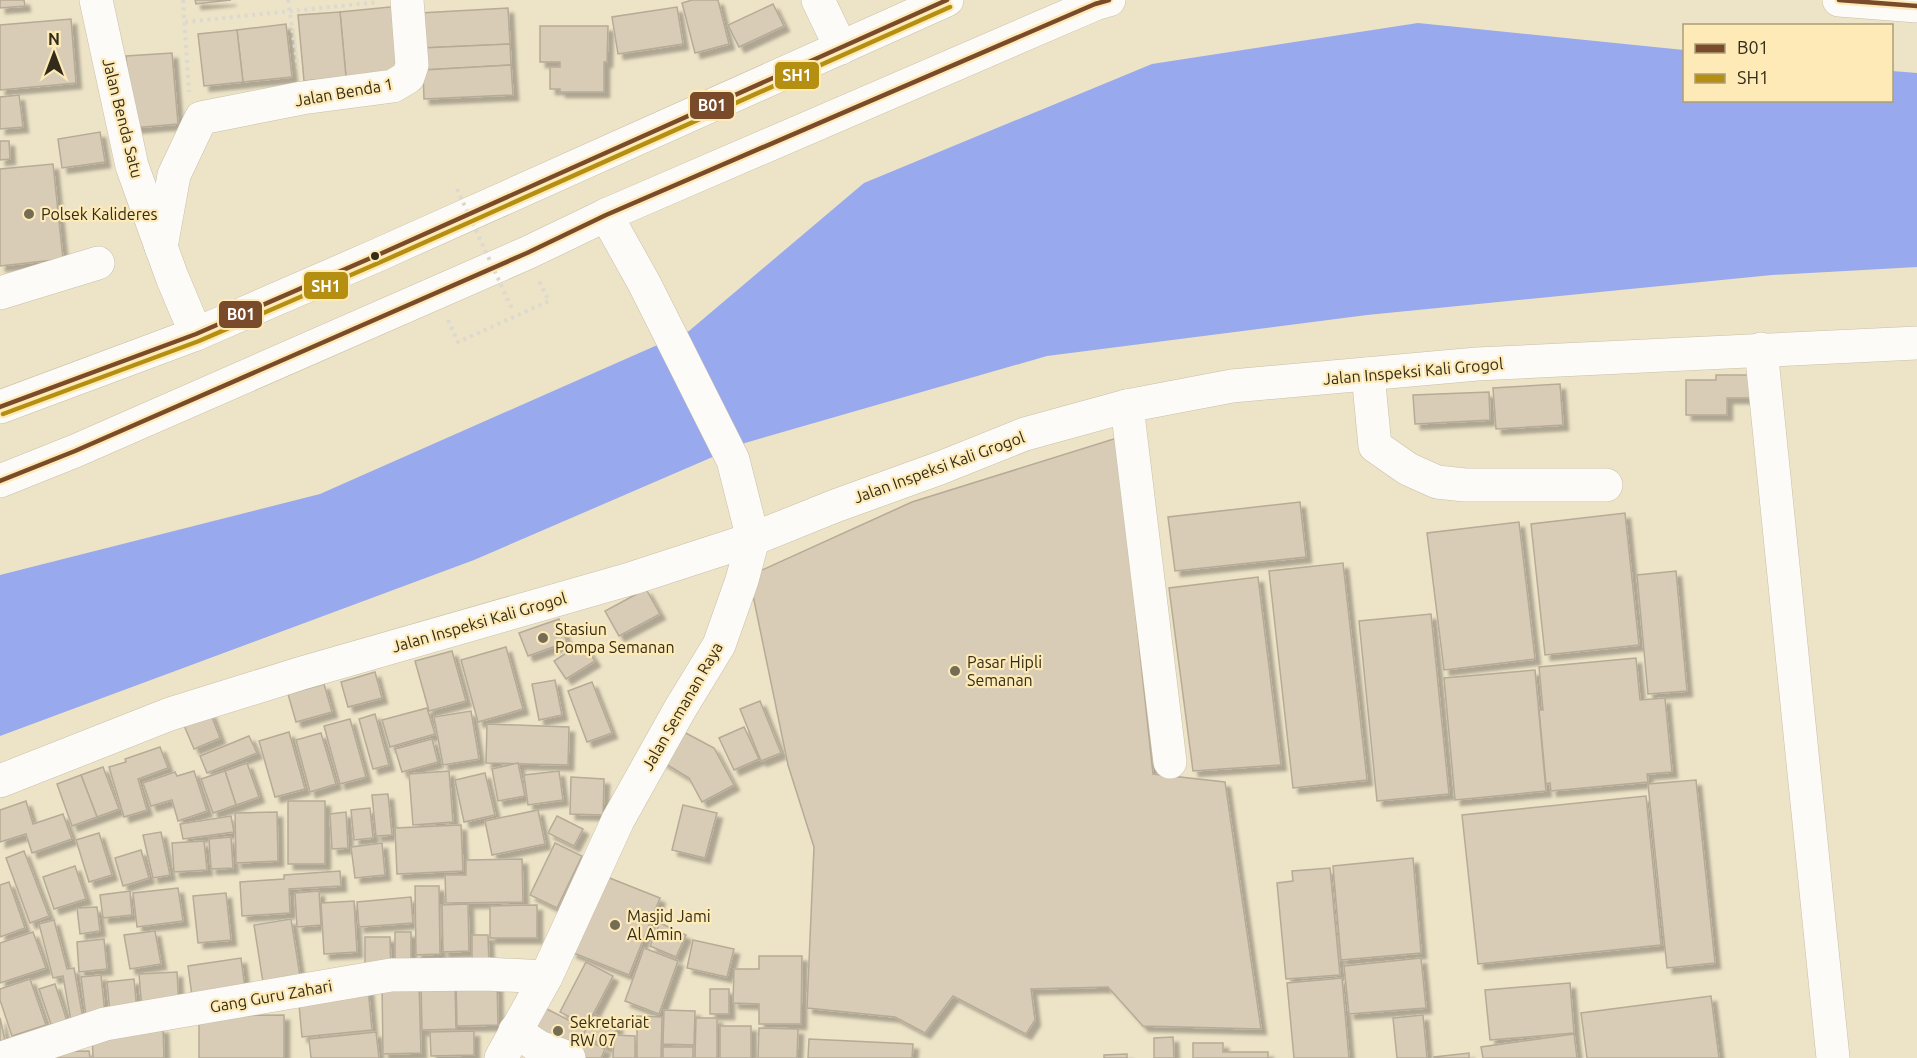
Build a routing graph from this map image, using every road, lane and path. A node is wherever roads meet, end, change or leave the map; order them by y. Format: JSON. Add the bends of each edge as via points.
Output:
{"nodes":[{"id":1,"x":96,"y":0,"type":"edge"},
{"id":2,"x":183,"y":0,"type":"edge"},
{"id":3,"x":288,"y":0,"type":"edge"},
{"id":4,"x":818,"y":0,"type":"edge"},
{"id":5,"x":1839,"y":0,"type":"edge"},
{"id":6,"x":395,"y":1,"type":"edge"},
{"id":7,"x":1100,"y":1,"type":"edge"},
{"id":8,"x":933,"y":3,"type":"edge"},
{"id":9,"x":1917,"y":6,"type":"edge"},
{"id":10,"x":289,"y":11,"type":"junction"},
{"id":11,"x":185,"y":22,"type":"junction"},
{"id":12,"x":841,"y":48,"type":"junction"},
{"id":13,"x":302,"y":98,"type":"junction"},
{"id":14,"x":201,"y":118,"type":"junction"},
{"id":15,"x":457,"y":189,"type":"dead end"},
{"id":16,"x":606,"y":215,"type":"junction"},
{"id":17,"x":161,"y":247,"type":"junction"},
{"id":18,"x":98,"y":263,"type":"dead end"},
{"id":19,"x":0,"y":293,"type":"edge"},
{"id":20,"x":549,"y":301,"type":"dead end"},
{"id":21,"x":514,"y":314,"type":"junction"},
{"id":22,"x":196,"y":334,"type":"junction"},
{"id":23,"x":458,"y":342,"type":"dead end"},
{"id":24,"x":1917,"y":343,"type":"edge"},
{"id":25,"x":1761,"y":349,"type":"junction"},
{"id":26,"x":1368,"y":374,"type":"junction"},
{"id":27,"x":1127,"y":406,"type":"junction"},
{"id":28,"x":0,"y":407,"type":"edge"},
{"id":29,"x":0,"y":481,"type":"edge"},
{"id":30,"x":1606,"y":484,"type":"dead end"},
{"id":31,"x":753,"y":539,"type":"junction"},
{"id":32,"x":1170,"y":762,"type":"dead end"},
{"id":33,"x":0,"y":781,"type":"edge"},
{"id":34,"x":546,"y":977,"type":"junction"},
{"id":35,"x":508,"y":1045,"type":"edge"},
{"id":36,"x":2,"y":1058,"type":"edge"},
{"id":37,"x":569,"y":1058,"type":"edge"},
{"id":38,"x":1833,"y":1058,"type":"edge"}],
"edges":[{"from":1,"to":17,"type":"main road","name":"Jalan Benda Satu","via":[[132,166]]},
{"from":2,"to":11,"type":"path"},
{"from":3,"to":10,"type":"path"},
{"from":4,"to":12,"type":"main road"},
{"from":5,"to":9,"type":"main road"},
{"from":6,"to":10,"type":"path"},
{"from":6,"to":13,"type":"main road","name":"Jalan Benda 1","via":[[412,65],[408,77],[393,86]]},
{"from":7,"to":16,"type":"main road"},
{"from":8,"to":12,"type":"main road"},
{"from":10,"to":11,"type":"path"},
{"from":10,"to":13,"type":"path"},
{"from":11,"to":14,"type":"path","via":[[191,113]]},
{"from":12,"to":22,"type":"main road"},
{"from":13,"to":14,"type":"main road","name":"Jalan Benda 1"},
{"from":14,"to":17,"type":"main road","via":[[174,175]]},
{"from":15,"to":21,"type":"path","bridge":true},
{"from":16,"to":29,"type":"main road","via":[[527,253]]},
{"from":16,"to":31,"type":"main road","name":"Jalan Semanan Raya","via":[[733,460]]},
{"from":17,"to":22,"type":"main road","name":"Jalan Benda Satu"},
{"from":18,"to":19,"type":"main road"},
{"from":20,"to":21,"type":"path"},
{"from":21,"to":23,"type":"path"},
{"from":22,"to":28,"type":"main road"},
{"from":24,"to":25,"type":"main road","name":"Jalan Inspeksi Kali Grogol"},
{"from":25,"to":26,"type":"main road","name":"Jalan Inspeksi Kali Grogol","via":[[1477,364]]},
{"from":25,"to":38,"type":"main road"},
{"from":26,"to":27,"type":"main road","name":"Jalan Inspeksi Kali Grogol","via":[[1232,386]]},
{"from":26,"to":30,"type":"main road","via":[[1375,446],[1408,469],[1437,482]]},
{"from":27,"to":31,"type":"main road","name":"Jalan Inspeksi Kali Grogol","via":[[1025,435]]},
{"from":27,"to":32,"type":"main road"},
{"from":31,"to":33,"type":"main road","name":"Jalan Inspeksi Kali Grogol","via":[[170,714]]},
{"from":31,"to":34,"type":"main road","name":"Jalan Semanan Raya","via":[[719,645],[618,820]]},
{"from":34,"to":35,"type":"main road","name":"Jalan Semanan Raya"},
{"from":34,"to":36,"type":"main road","name":"Gang Guru Zahari","via":[[391,975],[105,1024]]},
{"from":35,"to":37,"type":"main road","via":[[539,1047]]}]}
